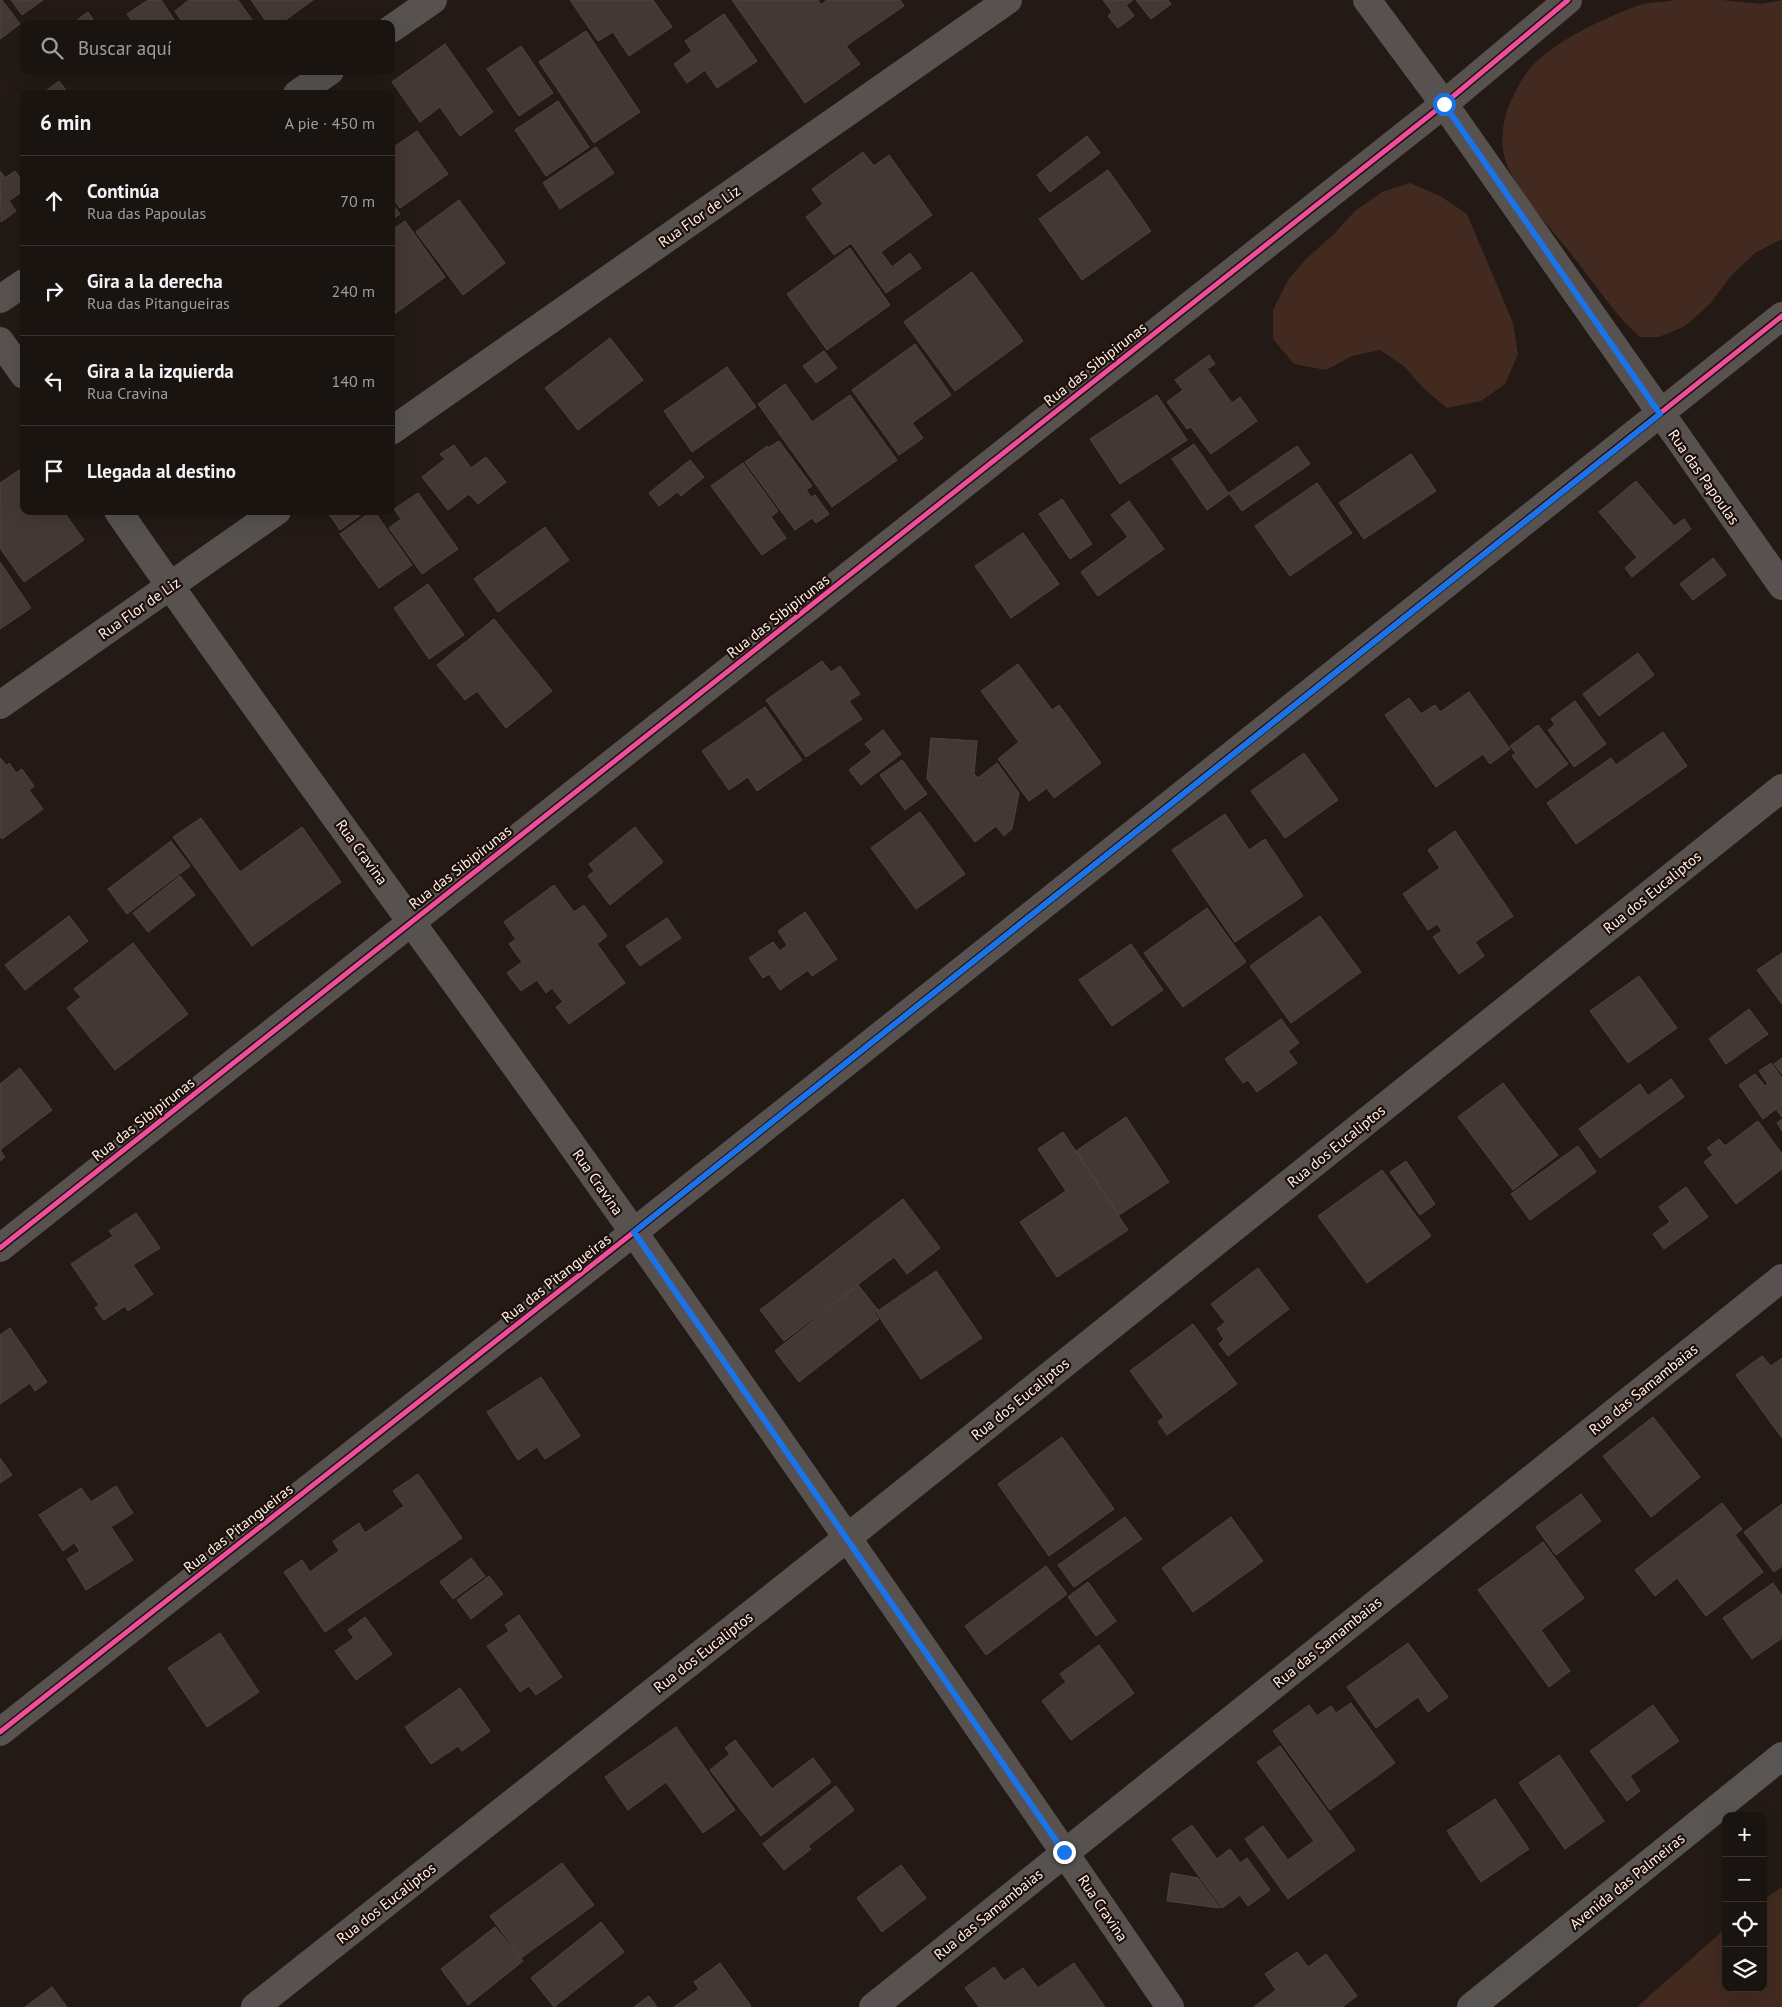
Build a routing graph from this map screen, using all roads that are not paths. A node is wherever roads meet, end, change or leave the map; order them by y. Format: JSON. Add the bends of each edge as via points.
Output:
{"nodes":[{"id":1,"x":433,"y":0,"type":"edge"},
{"id":2,"x":1008,"y":0,"type":"edge"},
{"id":3,"x":1367,"y":0,"type":"edge"},
{"id":4,"x":1568,"y":0,"type":"edge"},
{"id":5,"x":395,"y":26,"type":"edge"},
{"id":6,"x":324,"y":75,"type":"edge"},
{"id":7,"x":303,"y":90,"type":"edge"},
{"id":8,"x":1444,"y":104,"type":"junction"},
{"id":9,"x":20,"y":285,"type":"edge"},
{"id":10,"x":0,"y":299,"type":"edge"},
{"id":11,"x":1782,"y":316,"type":"edge"},
{"id":12,"x":0,"y":341,"type":"edge"},
{"id":13,"x":20,"y":369,"type":"edge"},
{"id":14,"x":1660,"y":414,"type":"junction"},
{"id":15,"x":395,"y":428,"type":"edge"},
{"id":16,"x":121,"y":515,"type":"edge"},
{"id":17,"x":271,"y":515,"type":"edge"},
{"id":18,"x":170,"y":586,"type":"junction"},
{"id":19,"x":1782,"y":586,"type":"edge"},
{"id":20,"x":0,"y":706,"type":"edge"},
{"id":21,"x":1782,"y":788,"type":"edge"},
{"id":22,"x":412,"y":921,"type":"junction"},
{"id":23,"x":634,"y":1232,"type":"junction"},
{"id":24,"x":0,"y":1248,"type":"edge"},
{"id":25,"x":1782,"y":1278,"type":"edge"},
{"id":26,"x":846,"y":1538,"type":"junction"},
{"id":27,"x":0,"y":1732,"type":"edge"},
{"id":28,"x":1782,"y":1756,"type":"edge"},
{"id":29,"x":1064,"y":1852,"type":"junction"},
{"id":30,"x":255,"y":2007,"type":"edge"},
{"id":31,"x":873,"y":2007,"type":"edge"},
{"id":32,"x":1170,"y":2007,"type":"edge"},
{"id":33,"x":1471,"y":2007,"type":"edge"}],
"edges":[{"from":1,"to":5,"type":"street"},
{"from":2,"to":15,"type":"street","name":"Rua Flor de Liz"},
{"from":3,"to":8,"type":"street","name":"Rua das Papoulas"},
{"from":4,"to":8,"type":"street","name":"Rua das Sibipirunas"},
{"from":6,"to":7,"type":"street"},
{"from":8,"to":14,"type":"street","name":"Rua das Papoulas"},
{"from":8,"to":22,"type":"street","name":"Rua das Sibipirunas"},
{"from":9,"to":10,"type":"street"},
{"from":11,"to":14,"type":"street","name":"Rua das Pitangueiras"},
{"from":12,"to":13,"type":"street"},
{"from":14,"to":19,"type":"street","name":"Rua das Papoulas"},
{"from":14,"to":23,"type":"street","name":"Rua das Pitangueiras"},
{"from":16,"to":18,"type":"street","name":"Rua Cravina"},
{"from":17,"to":18,"type":"street","name":"Rua Flor de Liz"},
{"from":18,"to":20,"type":"street","name":"Rua Flor de Liz"},
{"from":18,"to":22,"type":"street","name":"Rua Cravina"},
{"from":21,"to":26,"type":"street","name":"Rua dos Eucaliptos"},
{"from":22,"to":23,"type":"street","name":"Rua Cravina"},
{"from":22,"to":24,"type":"street","name":"Rua das Sibipirunas"},
{"from":23,"to":26,"type":"street","name":"Rua Cravina"},
{"from":23,"to":27,"type":"street","name":"Rua das Pitangueiras"},
{"from":25,"to":29,"type":"street","name":"Rua das Samambaias"},
{"from":26,"to":29,"type":"street","name":"Rua Cravina"},
{"from":26,"to":30,"type":"street","name":"Rua dos Eucaliptos"},
{"from":28,"to":33,"type":"street","name":"Avenida das Palmeiras"},
{"from":29,"to":31,"type":"street","name":"Rua das Samambaias"},
{"from":29,"to":32,"type":"street","name":"Rua Cravina"}]}
